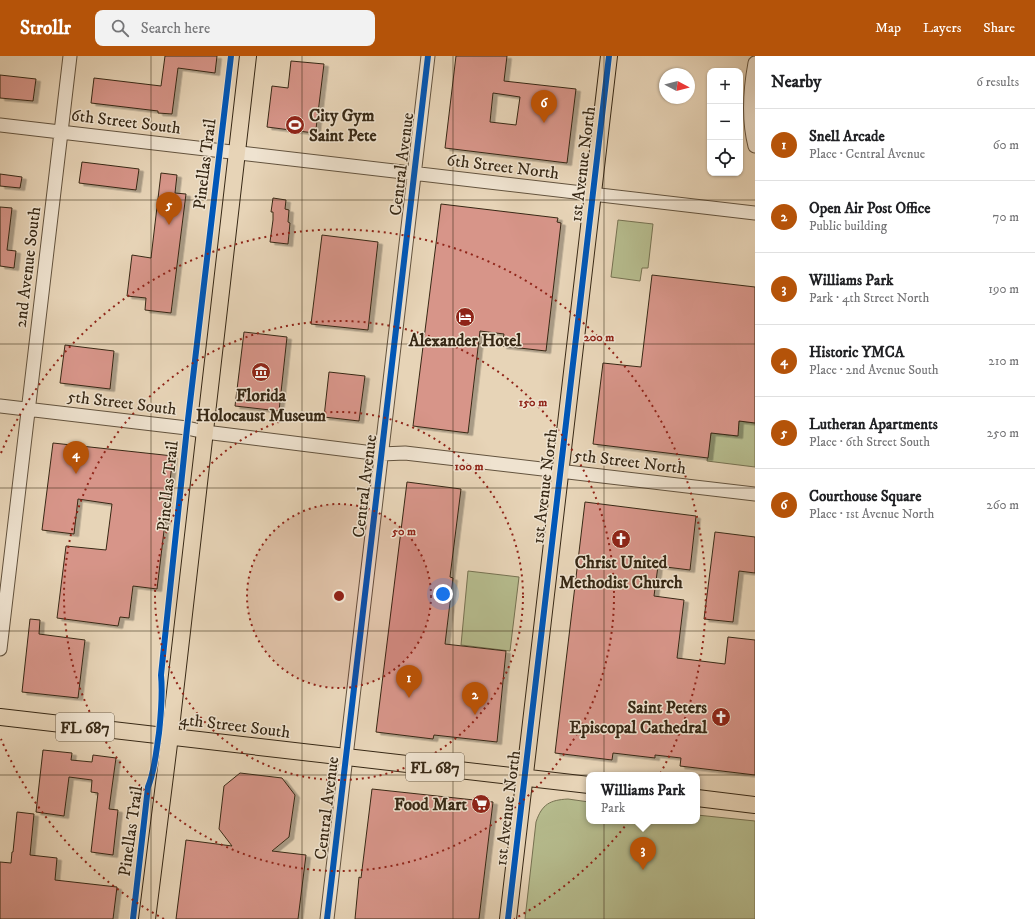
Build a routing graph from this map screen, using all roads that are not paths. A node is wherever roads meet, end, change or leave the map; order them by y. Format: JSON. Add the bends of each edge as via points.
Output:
{"nodes":[{"id":1,"x":70,"y":56,"type":"edge"},
{"id":2,"x":248,"y":56,"type":"edge"},
{"id":3,"x":428,"y":56,"type":"edge"},
{"id":4,"x":609,"y":56,"type":"edge"},
{"id":5,"x":755,"y":63,"type":"edge"},
{"id":6,"x":0,"y":125,"type":"edge"},
{"id":7,"x":61,"y":132,"type":"junction"},
{"id":8,"x":755,"y":146,"type":"edge"},
{"id":9,"x":236,"y":153,"type":"junction"},
{"id":10,"x":414,"y":173,"type":"junction"},
{"id":11,"x":593,"y":194,"type":"junction"},
{"id":12,"x":755,"y":212,"type":"edge"},
{"id":13,"x":0,"y":406,"type":"edge"},
{"id":14,"x":28,"y":409,"type":"junction"},
{"id":15,"x":204,"y":432,"type":"junction"},
{"id":16,"x":382,"y":454,"type":"junction"},
{"id":17,"x":560,"y":471,"type":"junction"},
{"id":18,"x":755,"y":494,"type":"edge"},
{"id":19,"x":0,"y":649,"type":"edge"},
{"id":20,"x":0,"y":717,"type":"edge"},
{"id":21,"x":170,"y":736,"type":"junction"},
{"id":22,"x":346,"y":757,"type":"junction"},
{"id":23,"x":524,"y":778,"type":"junction"},
{"id":24,"x":586,"y":785,"type":"edge"},
{"id":25,"x":700,"y":798,"type":"edge"},
{"id":26,"x":755,"y":805,"type":"edge"},
{"id":27,"x":147,"y":919,"type":"edge"},
{"id":28,"x":327,"y":919,"type":"edge"},
{"id":29,"x":508,"y":919,"type":"edge"}],
"edges":[{"from":1,"to":7,"type":"street","name":"2nd Avenue South"},
{"from":2,"to":9,"type":"main road"},
{"from":3,"to":10,"type":"street","name":"Central Avenue"},
{"from":4,"to":11,"type":"main road","name":"1st Avenue North"},
{"from":5,"to":8,"type":"street","via":[[751,118]]},
{"from":6,"to":7,"type":"street","name":"6th Street South"},
{"from":7,"to":9,"type":"street","name":"6th Street South"},
{"from":7,"to":14,"type":"street","name":"2nd Avenue South"},
{"from":9,"to":10,"type":"street","name":"6th Street South"},
{"from":9,"to":15,"type":"main road"},
{"from":10,"to":11,"type":"street","name":"6th Street North"},
{"from":10,"to":16,"type":"street","name":"Central Avenue"},
{"from":11,"to":12,"type":"street","name":"6th Street North"},
{"from":11,"to":17,"type":"main road","name":"1st Avenue North"},
{"from":13,"to":14,"type":"street","name":"5th Street South"},
{"from":14,"to":15,"type":"street","name":"5th Street South"},
{"from":14,"to":19,"type":"street","name":"2nd Avenue South"},
{"from":15,"to":16,"type":"street","name":"5th Street South"},
{"from":15,"to":21,"type":"main road"},
{"from":16,"to":17,"type":"street","name":"5th Street North","via":[[406,454]]},
{"from":16,"to":22,"type":"street","name":"Central Avenue"},
{"from":17,"to":18,"type":"street","name":"5th Street North"},
{"from":17,"to":23,"type":"main road","name":"1st Avenue North"},
{"from":20,"to":21,"type":"main road","name":"4th Street South","number":"FL 687"},
{"from":21,"to":22,"type":"main road","name":"4th Street South","number":"FL 687"},
{"from":21,"to":27,"type":"main road"},
{"from":22,"to":23,"type":"main road","number":"FL 687"},
{"from":22,"to":28,"type":"street","name":"Central Avenue"},
{"from":23,"to":24,"type":"main road","number":"FL 687"},
{"from":23,"to":29,"type":"main road","name":"1st Avenue North"},
{"from":25,"to":26,"type":"main road"}]}
